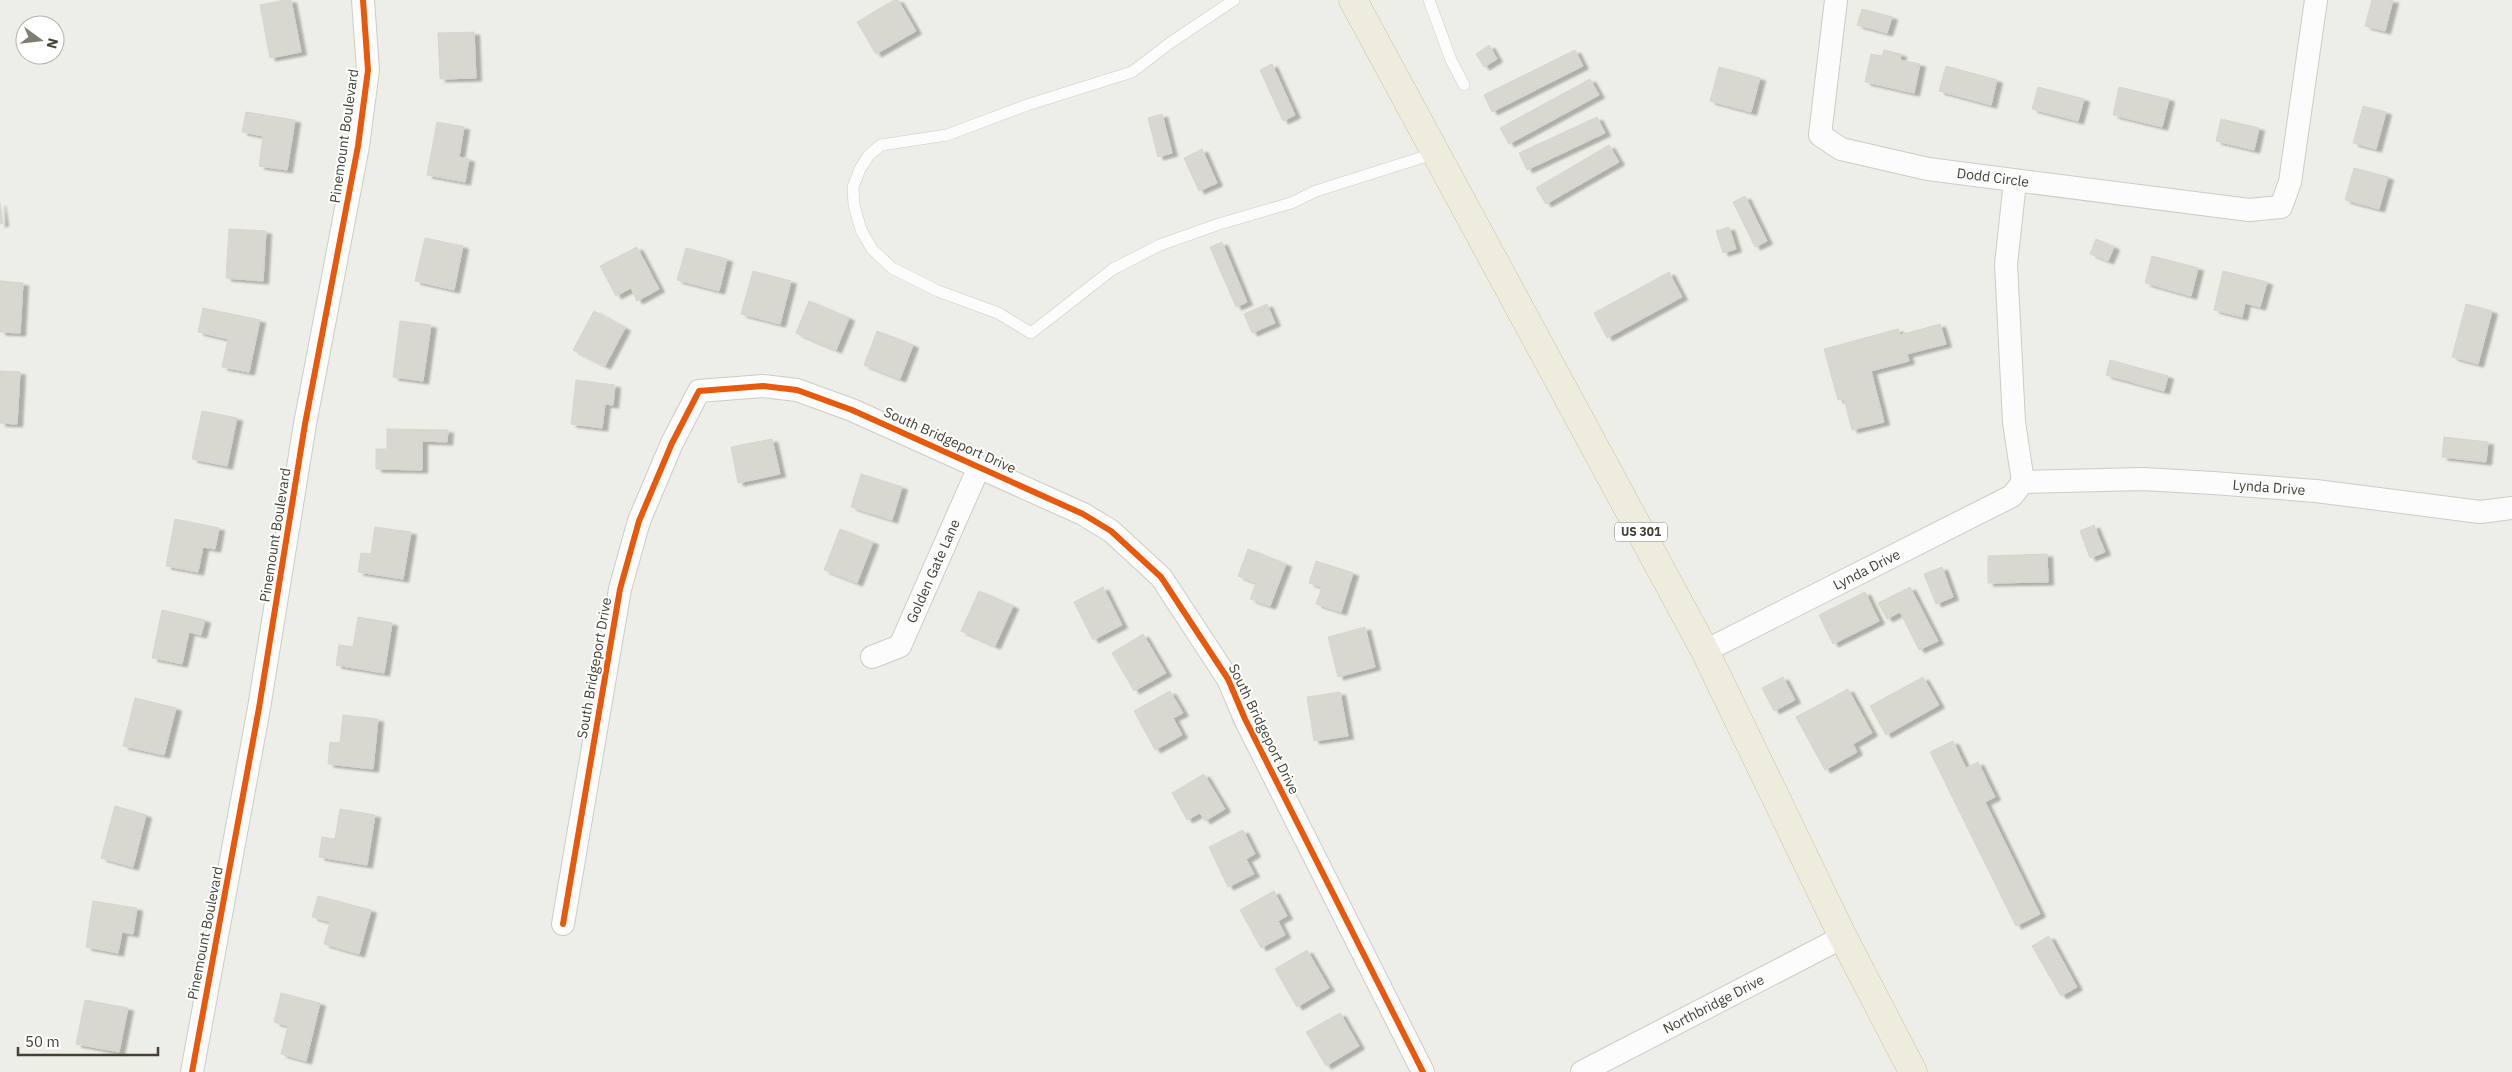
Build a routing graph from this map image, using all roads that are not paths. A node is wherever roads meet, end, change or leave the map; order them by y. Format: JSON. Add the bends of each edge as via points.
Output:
{"nodes":[{"id":1,"x":363,"y":0,"type":"edge"},
{"id":2,"x":1234,"y":0,"type":"edge"},
{"id":3,"x":1353,"y":0,"type":"edge"},
{"id":4,"x":1429,"y":0,"type":"edge"},
{"id":5,"x":1836,"y":0,"type":"edge"},
{"id":6,"x":2316,"y":0,"type":"edge"},
{"id":7,"x":1464,"y":85,"type":"dead end"},
{"id":8,"x":1436,"y":152,"type":"junction"},
{"id":9,"x":2015,"y":182,"type":"junction"},
{"id":10,"x":979,"y":467,"type":"junction"},
{"id":11,"x":2023,"y":482,"type":"junction"},
{"id":12,"x":2512,"y":508,"type":"edge"},
{"id":13,"x":1705,"y":651,"type":"junction"},
{"id":14,"x":872,"y":657,"type":"dead end"},
{"id":15,"x":563,"y":924,"type":"dead end"},
{"id":16,"x":1843,"y":937,"type":"junction"},
{"id":17,"x":192,"y":1072,"type":"edge"},
{"id":18,"x":1423,"y":1072,"type":"edge"},
{"id":19,"x":1582,"y":1072,"type":"edge"},
{"id":20,"x":1914,"y":1072,"type":"edge"}],
"edges":[{"from":1,"to":17,"type":"street","name":"Pinemount Boulevard","via":[[368,70],[358,146],[305,424],[259,708]]},
{"from":2,"to":8,"type":"lane","via":[[1132,72],[1027,105],[947,135],[881,145],[869,155],[853,187],[861,230],[872,250],[892,268],[938,291],[998,312],[1032,333],[1113,269],[1160,245]]},
{"from":3,"to":8,"type":"highway","number":"US 301"},
{"from":4,"to":7,"type":"lane","via":[[1451,60]]},
{"from":5,"to":9,"type":"street","name":"Dodd Circle","via":[[1820,135],[1841,149],[1928,169]]},
{"from":6,"to":9,"type":"street","name":"Dodd Circle","via":[[2290,182],[2281,207],[2249,210]]},
{"from":8,"to":13,"type":"highway","number":"US 301"},
{"from":9,"to":11,"type":"street","via":[[2006,264],[2014,422]]},
{"from":10,"to":14,"type":"street","name":"Golden Gate Lane","via":[[900,646]]},
{"from":10,"to":15,"type":"street","name":"South Bridgeport Drive","via":[[852,410],[797,390],[763,386],[699,391],[638,521],[620,589]]},
{"from":10,"to":18,"type":"street","name":"South Bridgeport Drive","via":[[1083,514],[1111,531],[1161,577],[1228,679],[1245,719]]},
{"from":11,"to":12,"type":"street","name":"Lynda Drive","via":[[2143,479],[2316,491],[2480,512]]},
{"from":11,"to":13,"type":"street","name":"Lynda Drive","via":[[2012,496]]},
{"from":13,"to":16,"type":"highway","number":"US 301"},
{"from":16,"to":19,"type":"street","name":"Northbridge Drive"},
{"from":16,"to":20,"type":"highway","number":"US 301"}]}
